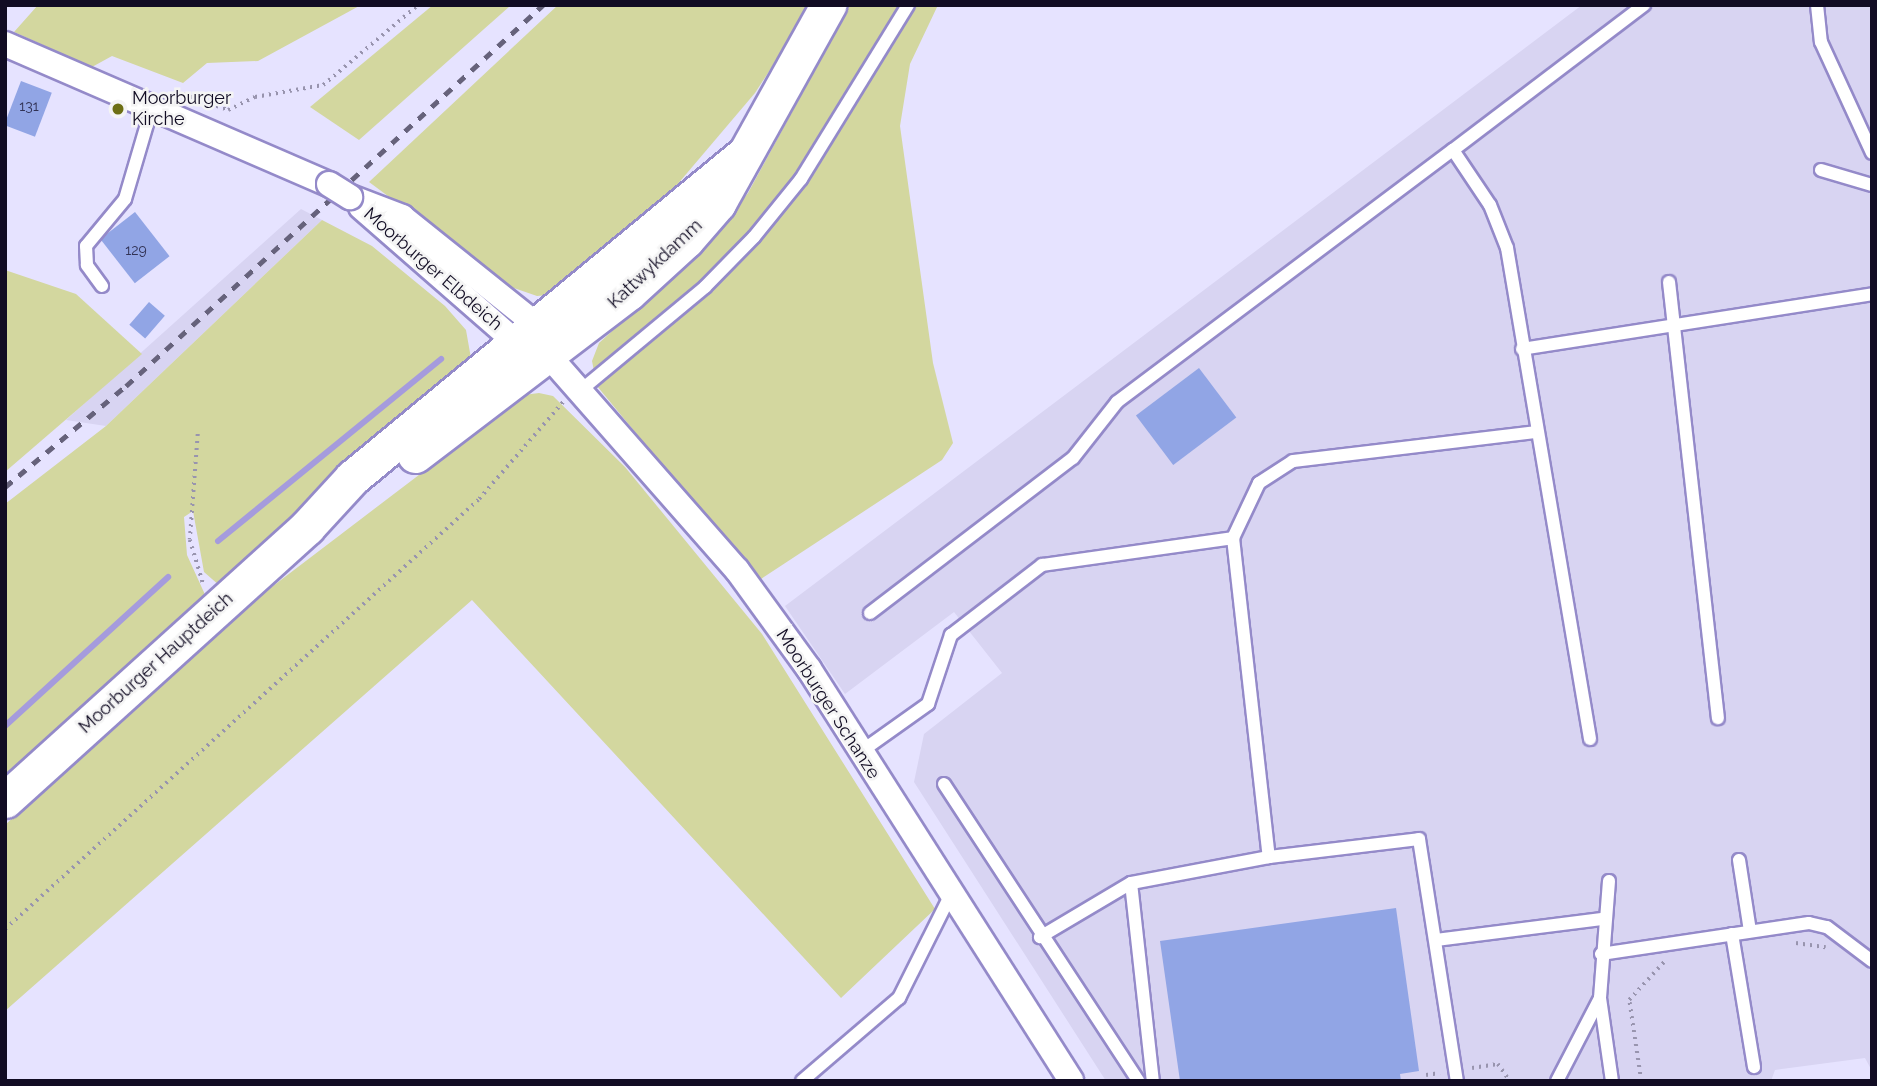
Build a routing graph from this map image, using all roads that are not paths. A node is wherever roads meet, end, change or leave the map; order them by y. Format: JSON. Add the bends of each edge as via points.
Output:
{"nodes":[{"id":1,"x":828,"y":5,"type":"edge"},
{"id":2,"x":908,"y":5,"type":"edge"},
{"id":3,"x":1644,"y":5,"type":"edge"},
{"id":4,"x":1817,"y":5,"type":"edge"},
{"id":5,"x":5,"y":44,"type":"edge"},
{"id":6,"x":153,"y":103,"type":"junction"},
{"id":7,"x":1453,"y":150,"type":"junction"},
{"id":8,"x":1872,"y":153,"type":"edge"},
{"id":9,"x":1821,"y":170,"type":"dead end"},
{"id":10,"x":1872,"y":185,"type":"edge"},
{"id":11,"x":1669,"y":282,"type":"dead end"},
{"id":12,"x":102,"y":286,"type":"dead end"},
{"id":13,"x":1872,"y":295,"type":"edge"},
{"id":14,"x":1675,"y":326,"type":"junction"},
{"id":15,"x":534,"y":341,"type":"junction"},
{"id":16,"x":1522,"y":349,"type":"junction"},
{"id":17,"x":580,"y":390,"type":"junction"},
{"id":18,"x":1535,"y":432,"type":"junction"},
{"id":19,"x":1233,"y":538,"type":"junction"},
{"id":20,"x":870,"y":613,"type":"dead end"},
{"id":21,"x":1718,"y":718,"type":"dead end"},
{"id":22,"x":1590,"y":739,"type":"dead end"},
{"id":23,"x":859,"y":753,"type":"junction"},
{"id":24,"x":944,"y":784,"type":"dead end"},
{"id":25,"x":5,"y":800,"type":"edge"},
{"id":26,"x":1269,"y":857,"type":"junction"},
{"id":27,"x":1739,"y":860,"type":"dead end"},
{"id":28,"x":1609,"y":881,"type":"dead end"},
{"id":29,"x":1131,"y":883,"type":"junction"},
{"id":30,"x":950,"y":896,"type":"junction"},
{"id":31,"x":1602,"y":919,"type":"junction"},
{"id":32,"x":1751,"y":931,"type":"junction"},
{"id":33,"x":1732,"y":934,"type":"junction"},
{"id":34,"x":1040,"y":937,"type":"junction"},
{"id":35,"x":1436,"y":940,"type":"junction"},
{"id":36,"x":1601,"y":954,"type":"junction"},
{"id":37,"x":1872,"y":961,"type":"edge"},
{"id":38,"x":1600,"y":998,"type":"junction"},
{"id":39,"x":1755,"y":1067,"type":"dead end"},
{"id":40,"x":802,"y":1081,"type":"edge"},
{"id":41,"x":1071,"y":1081,"type":"edge"},
{"id":42,"x":1138,"y":1081,"type":"edge"},
{"id":43,"x":1153,"y":1081,"type":"edge"},
{"id":44,"x":1457,"y":1081,"type":"edge"},
{"id":45,"x":1557,"y":1081,"type":"edge"},
{"id":46,"x":1612,"y":1081,"type":"edge"}],
"edges":[{"from":1,"to":15,"type":"main road","name":"Kattwykdamm","via":[[718,204],[686,240]]},
{"from":2,"to":17,"type":"lane","via":[[802,179],[754,237],[705,287]]},
{"from":3,"to":7,"type":"lane"},
{"from":4,"to":8,"type":"lane","via":[[1821,42]]},
{"from":5,"to":6,"type":"street","name":"Moorburger Elbdeich"},
{"from":6,"to":12,"type":"lane","via":[[125,199],[86,246],[87,265]]},
{"from":6,"to":15,"type":"street","name":"Moorburger Elbdeich","via":[[339,191]]},
{"from":7,"to":16,"type":"lane","via":[[1500,226]]},
{"from":7,"to":20,"type":"lane","via":[[1117,402],[1073,458]]},
{"from":9,"to":10,"type":"lane"},
{"from":11,"to":14,"type":"lane"},
{"from":13,"to":14,"type":"lane"},
{"from":14,"to":16,"type":"lane"},
{"from":14,"to":21,"type":"lane"},
{"from":15,"to":17,"type":"street","name":"Moorburger Schanze"},
{"from":15,"to":25,"type":"main road","name":"Moorburger Hauptdeich","via":[[352,478],[307,527]]},
{"from":16,"to":18,"type":"lane"},
{"from":17,"to":23,"type":"street","name":"Moorburger Schanze","via":[[737,570],[809,669]]},
{"from":18,"to":19,"type":"lane","via":[[1293,461],[1259,483]]},
{"from":18,"to":22,"type":"lane"},
{"from":19,"to":23,"type":"lane","via":[[1042,565],[951,635],[929,704]]},
{"from":19,"to":26,"type":"lane"},
{"from":23,"to":30,"type":"street","name":"Moorburger Schanze"},
{"from":24,"to":34,"type":"lane"},
{"from":26,"to":29,"type":"lane"},
{"from":26,"to":35,"type":"lane","via":[[1419,839]]},
{"from":27,"to":32,"type":"lane"},
{"from":28,"to":31,"type":"lane"},
{"from":29,"to":34,"type":"lane"},
{"from":29,"to":43,"type":"lane"},
{"from":30,"to":40,"type":"lane","via":[[898,998]]},
{"from":30,"to":41,"type":"street","name":"Moorburger Schanze"},
{"from":31,"to":35,"type":"lane"},
{"from":31,"to":36,"type":"lane"},
{"from":32,"to":33,"type":"lane"},
{"from":32,"to":37,"type":"lane","via":[[1809,923]]},
{"from":33,"to":36,"type":"lane"},
{"from":33,"to":39,"type":"lane"},
{"from":34,"to":42,"type":"lane"},
{"from":35,"to":44,"type":"lane"},
{"from":36,"to":38,"type":"lane"},
{"from":38,"to":45,"type":"lane"},
{"from":38,"to":46,"type":"lane"}]}
